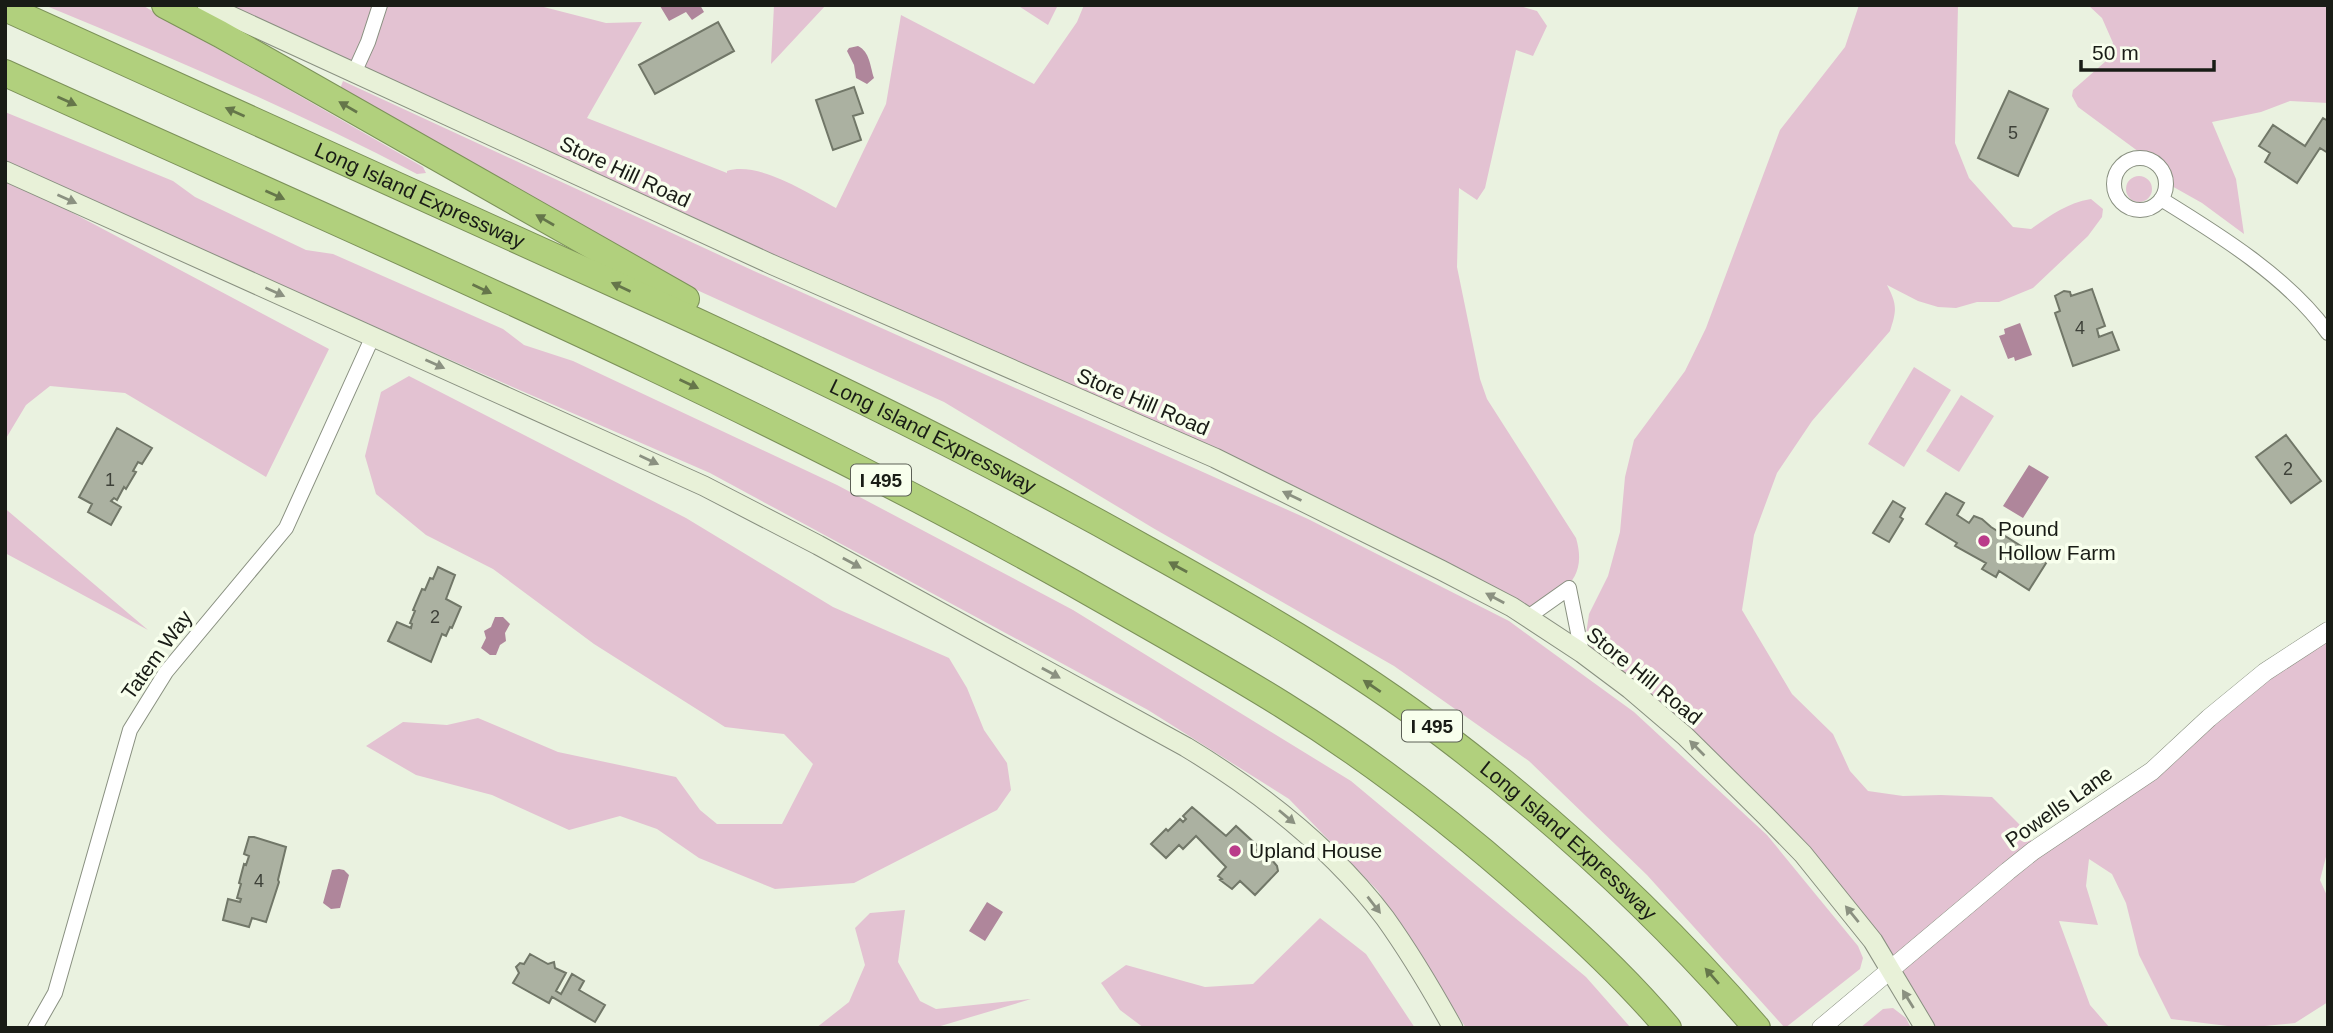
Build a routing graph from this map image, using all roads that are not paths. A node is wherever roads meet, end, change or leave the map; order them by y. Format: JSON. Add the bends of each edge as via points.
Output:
{"nodes":[{"id":1,"x":165,"y":5,"type":"edge"},
{"id":2,"x":207,"y":5,"type":"edge"},
{"id":3,"x":380,"y":5,"type":"edge"},
{"id":4,"x":5,"y":8,"type":"edge"},
{"id":5,"x":5,"y":73,"type":"edge"},
{"id":6,"x":354,"y":73,"type":"junction"},
{"id":7,"x":5,"y":171,"type":"edge"},
{"id":8,"x":2161,"y":199,"type":"dead end"},
{"id":9,"x":2328,"y":333,"type":"edge"},
{"id":10,"x":373,"y":336,"type":"junction"},
{"id":11,"x":904,"y":420,"type":"junction"},
{"id":12,"x":1528,"y":617,"type":"junction"},
{"id":13,"x":2328,"y":631,"type":"edge"},
{"id":14,"x":1582,"y":653,"type":"junction"},
{"id":15,"x":1890,"y":971,"type":"junction"},
{"id":16,"x":35,"y":1028,"type":"edge"},
{"id":17,"x":1453,"y":1028,"type":"edge"},
{"id":18,"x":1668,"y":1028,"type":"edge"},
{"id":19,"x":1757,"y":1028,"type":"edge"},
{"id":20,"x":1821,"y":1028,"type":"edge"},
{"id":21,"x":1925,"y":1028,"type":"edge"}],
"edges":[{"from":11,"to":1,"type":"highway","one_way":true},
{"from":2,"to":6,"type":"main road","name":"Store Hill Road"},
{"from":3,"to":6,"type":"street"},
{"from":11,"to":4,"type":"highway","name":"Long Island Expressway","number":"I 495","one_way":true},
{"from":5,"to":18,"type":"highway","number":"I 495","one_way":true,"via":[[689,384],[1018,552],[1153,628],[1285,706],[1397,783],[1495,860],[1577,933]]},
{"from":12,"to":6,"type":"main road","name":"Store Hill Road","one_way":true,"via":[[1215,458],[774,265]]},
{"from":7,"to":10,"type":"main road","one_way":true},
{"from":8,"to":9,"type":"street","via":[[2248,256],[2296,297]]},
{"from":10,"to":16,"type":"street","name":"Tatem Way","via":[[286,528],[166,672],[130,730],[55,993]]},
{"from":10,"to":17,"type":"main road","one_way":true,"via":[[761,514],[1226,772],[1275,806],[1348,874],[1403,943]]},
{"from":19,"to":11,"type":"highway","name":"Long Island Expressway","number":"I 495","one_way":true,"via":[[1705,967],[1625,888],[1541,812],[1439,732],[1324,653],[1189,573]]},
{"from":12,"to":14,"type":"main road","name":"Store Hill Road"},
{"from":12,"to":14,"type":"street","via":[[1569,588]]},
{"from":13,"to":15,"type":"street","name":"Powells Lane","via":[[2265,672],[2152,771],[2034,851]]},
{"from":15,"to":14,"type":"main road","name":"Store Hill Road","one_way":true,"via":[[1873,941],[1793,844],[1685,736]]},
{"from":15,"to":20,"type":"street","name":"Powells Lane"},
{"from":21,"to":15,"type":"main road","name":"Store Hill Road","one_way":true}]}
